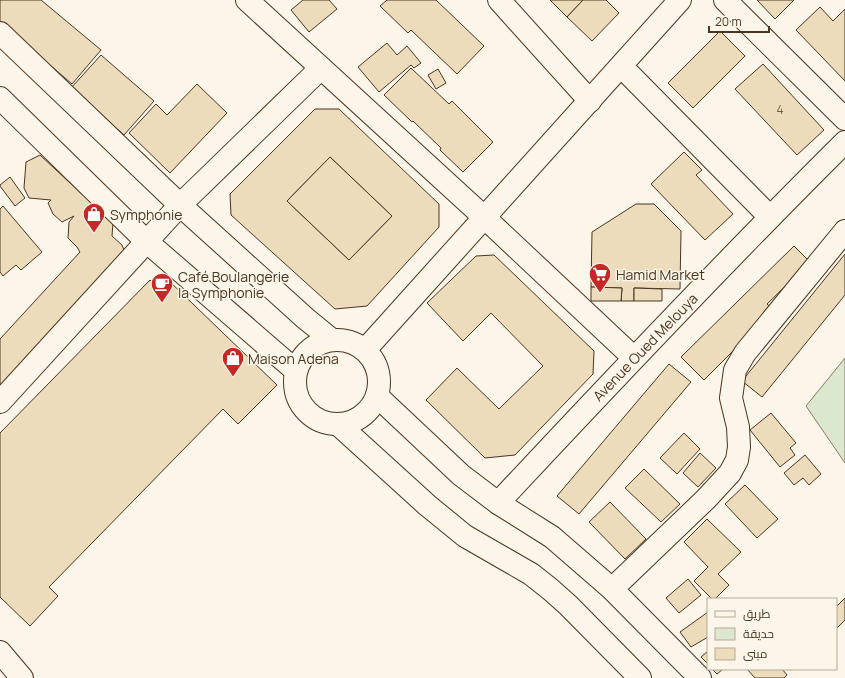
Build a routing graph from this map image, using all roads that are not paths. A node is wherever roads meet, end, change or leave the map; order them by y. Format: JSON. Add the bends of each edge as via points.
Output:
{"nodes":[{"id":1,"x":247,"y":0,"type":"edge"},
{"id":2,"x":499,"y":0,"type":"edge"},
{"id":3,"x":680,"y":0,"type":"edge"},
{"id":4,"x":725,"y":0,"type":"edge"},
{"id":5,"x":0,"y":32,"type":"edge"},
{"id":6,"x":621,"y":66,"type":"junction"},
{"id":7,"x":320,"y":68,"type":"junction"},
{"id":8,"x":0,"y":98,"type":"edge"},
{"id":9,"x":590,"y":101,"type":"junction"},
{"id":10,"x":845,"y":120,"type":"edge"},
{"id":11,"x":845,"y":142,"type":"edge"},
{"id":12,"x":180,"y":204,"type":"junction"},
{"id":13,"x":770,"y":217,"type":"junction"},
{"id":14,"x":485,"y":218,"type":"junction"},
{"id":15,"x":845,"y":231,"type":"edge"},
{"id":16,"x":146,"y":241,"type":"junction"},
{"id":17,"x":332,"y":340,"type":"junction"},
{"id":18,"x":365,"y":350,"type":"junction"},
{"id":19,"x":634,"y":358,"type":"junction"},
{"id":20,"x":295,"y":370,"type":"junction"},
{"id":21,"x":377,"y":396,"type":"junction"},
{"id":22,"x":0,"y":402,"type":"edge"},
{"id":23,"x":339,"y":425,"type":"junction"},
{"id":24,"x":498,"y":504,"type":"junction"},
{"id":25,"x":612,"y":589,"type":"junction"},
{"id":26,"x":0,"y":652,"type":"edge"},
{"id":27,"x":22,"y":678,"type":"edge"},
{"id":28,"x":640,"y":678,"type":"edge"},
{"id":29,"x":700,"y":678,"type":"edge"}],
"edges":[{"from":1,"to":7,"type":"street"},
{"from":2,"to":9,"type":"street"},
{"from":3,"to":6,"type":"street"},
{"from":4,"to":10,"type":"street"},
{"from":5,"to":12,"type":"street"},
{"from":6,"to":9,"type":"street"},
{"from":6,"to":13,"type":"street"},
{"from":7,"to":12,"type":"street"},
{"from":7,"to":14,"type":"street"},
{"from":8,"to":16,"type":"street"},
{"from":9,"to":14,"type":"street"},
{"from":11,"to":13,"type":"street","name":"Avenue Oued Melouya"},
{"from":12,"to":16,"type":"street"},
{"from":12,"to":17,"type":"street"},
{"from":13,"to":19,"type":"street","name":"Avenue Oued Melouya"},
{"from":14,"to":18,"type":"street"},
{"from":14,"to":19,"type":"street"},
{"from":15,"to":25,"type":"street","via":[[745,353],[735,370],[732,398],[739,447],[737,460],[730,473]]},
{"from":16,"to":20,"type":"street"},
{"from":16,"to":22,"type":"street"},
{"from":17,"to":18,"type":"street","via":[[350,341]]},
{"from":17,"to":20,"type":"street","via":[[316,344],[303,356]]},
{"from":18,"to":21,"type":"street","via":[[374,361],[379,375]]},
{"from":19,"to":24,"type":"street","name":"Avenue Oued Melouya"},
{"from":20,"to":23,"type":"street","via":[[296,397],[303,409],[313,418]]},
{"from":21,"to":23,"type":"street","via":[[365,414],[353,422]]},
{"from":21,"to":24,"type":"street","via":[[461,475]]},
{"from":23,"to":28,"type":"street","via":[[465,536],[506,558],[550,589]]},
{"from":24,"to":25,"type":"street","via":[[552,537]]},
{"from":25,"to":29,"type":"street"},
{"from":26,"to":27,"type":"street"}]}
